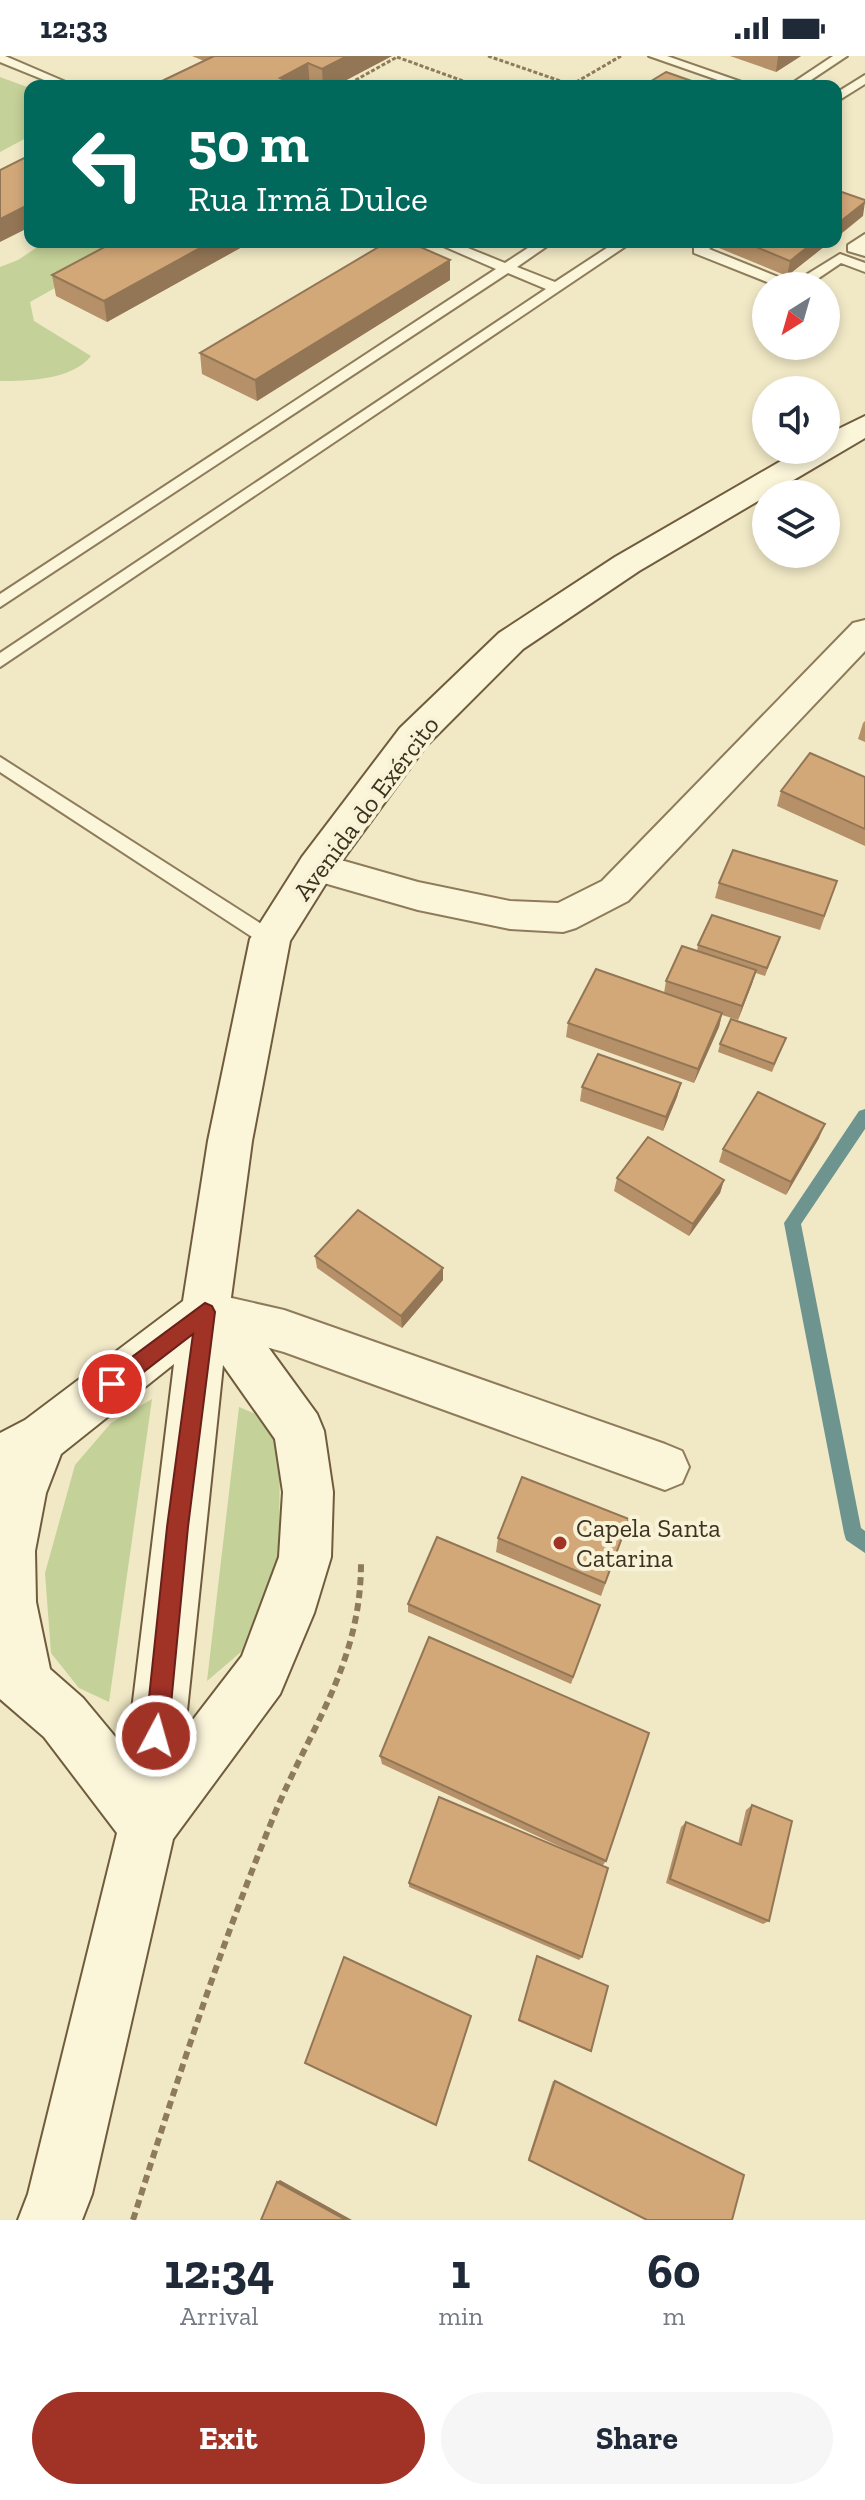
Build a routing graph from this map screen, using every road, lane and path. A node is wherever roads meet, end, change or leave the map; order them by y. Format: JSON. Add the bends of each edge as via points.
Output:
{"nodes":[{"id":1,"x":398,"y":56,"type":"edge"},
{"id":2,"x":488,"y":56,"type":"edge"},
{"id":3,"x":621,"y":56,"type":"edge"},
{"id":4,"x":655,"y":56,"type":"edge"},
{"id":5,"x":841,"y":56,"type":"edge"},
{"id":6,"x":0,"y":58,"type":"edge"},
{"id":7,"x":865,"y":79,"type":"edge"},
{"id":8,"x":54,"y":80,"type":"edge"},
{"id":9,"x":356,"y":80,"type":"edge"},
{"id":10,"x":461,"y":80,"type":"edge"},
{"id":11,"x":554,"y":80,"type":"edge"},
{"id":12,"x":581,"y":80,"type":"edge"},
{"id":13,"x":729,"y":80,"type":"edge"},
{"id":14,"x":803,"y":80,"type":"edge"},
{"id":15,"x":842,"y":94,"type":"edge"},
{"id":16,"x":865,"y":238,"type":"edge"},
{"id":17,"x":455,"y":248,"type":"edge"},
{"id":18,"x":536,"y":248,"type":"edge"},
{"id":19,"x":616,"y":248,"type":"edge"},
{"id":20,"x":702,"y":248,"type":"edge"},
{"id":21,"x":865,"y":252,"type":"edge"},
{"id":22,"x":502,"y":268,"type":"junction"},
{"id":23,"x":865,"y":268,"type":"edge"},
{"id":24,"x":754,"y":272,"type":"edge"},
{"id":25,"x":819,"y":272,"type":"edge"},
{"id":26,"x":557,"y":288,"type":"junction"},
{"id":27,"x":865,"y":425,"type":"edge"},
{"id":28,"x":0,"y":602,"type":"edge"},
{"id":29,"x":865,"y":631,"type":"edge"},
{"id":30,"x":0,"y":661,"type":"edge"},
{"id":31,"x":0,"y":763,"type":"edge"},
{"id":32,"x":316,"y":867,"type":"junction"},
{"id":33,"x":270,"y":939,"type":"junction"},
{"id":34,"x":205,"y":1312,"type":"junction"},
{"id":35,"x":21,"y":1448,"type":"edge"},
{"id":36,"x":665,"y":1467,"type":"dead end"},
{"id":37,"x":361,"y":1556,"type":"dead end"},
{"id":38,"x":13,"y":1675,"type":"edge"},
{"id":39,"x":147,"y":1826,"type":"junction"},
{"id":40,"x":50,"y":2220,"type":"edge"},
{"id":41,"x":133,"y":2220,"type":"edge"}],
"edges":[{"from":1,"to":9,"type":"path"},
{"from":1,"to":10,"type":"path"},
{"from":2,"to":11,"type":"path"},
{"from":3,"to":12,"type":"path"},
{"from":4,"to":13,"type":"lane"},
{"from":5,"to":14,"type":"lane"},
{"from":6,"to":8,"type":"lane"},
{"from":7,"to":15,"type":"lane"},
{"from":16,"to":21,"type":"lane","via":[[853,248]]},
{"from":17,"to":22,"type":"lane"},
{"from":18,"to":22,"type":"lane"},
{"from":19,"to":26,"type":"lane"},
{"from":20,"to":24,"type":"lane"},
{"from":22,"to":26,"type":"lane"},
{"from":22,"to":28,"type":"lane"},
{"from":23,"to":25,"type":"lane","via":[[840,258]]},
{"from":26,"to":30,"type":"lane"},
{"from":27,"to":32,"type":"street","name":"Avenida do Exército","via":[[627,564],[511,641],[413,737]]},
{"from":29,"to":32,"type":"street","via":[[615,891],[563,918],[510,915]]},
{"from":31,"to":33,"type":"lane"},
{"from":32,"to":33,"type":"street","name":"Avenida do Exército"},
{"from":33,"to":34,"type":"street","name":"Avenida do Exército","via":[[230,1141]]},
{"from":34,"to":35,"type":"street"},
{"from":34,"to":36,"type":"street","via":[[284,1331]]},
{"from":34,"to":39,"type":"street","name":"Avenida do Exército"},
{"from":34,"to":39,"type":"street","via":[[246,1356],[299,1431],[308,1492],[305,1557],[261,1675]]},
{"from":35,"to":38,"type":"street","via":[[31,1462],[10,1527]]},
{"from":37,"to":41,"type":"path","via":[[361,1598],[341,1676],[274,1815],[201,2004]]},
{"from":38,"to":39,"type":"street","via":[[80,1738]]},
{"from":39,"to":40,"type":"street","name":"Avenida do Exército"}]}
